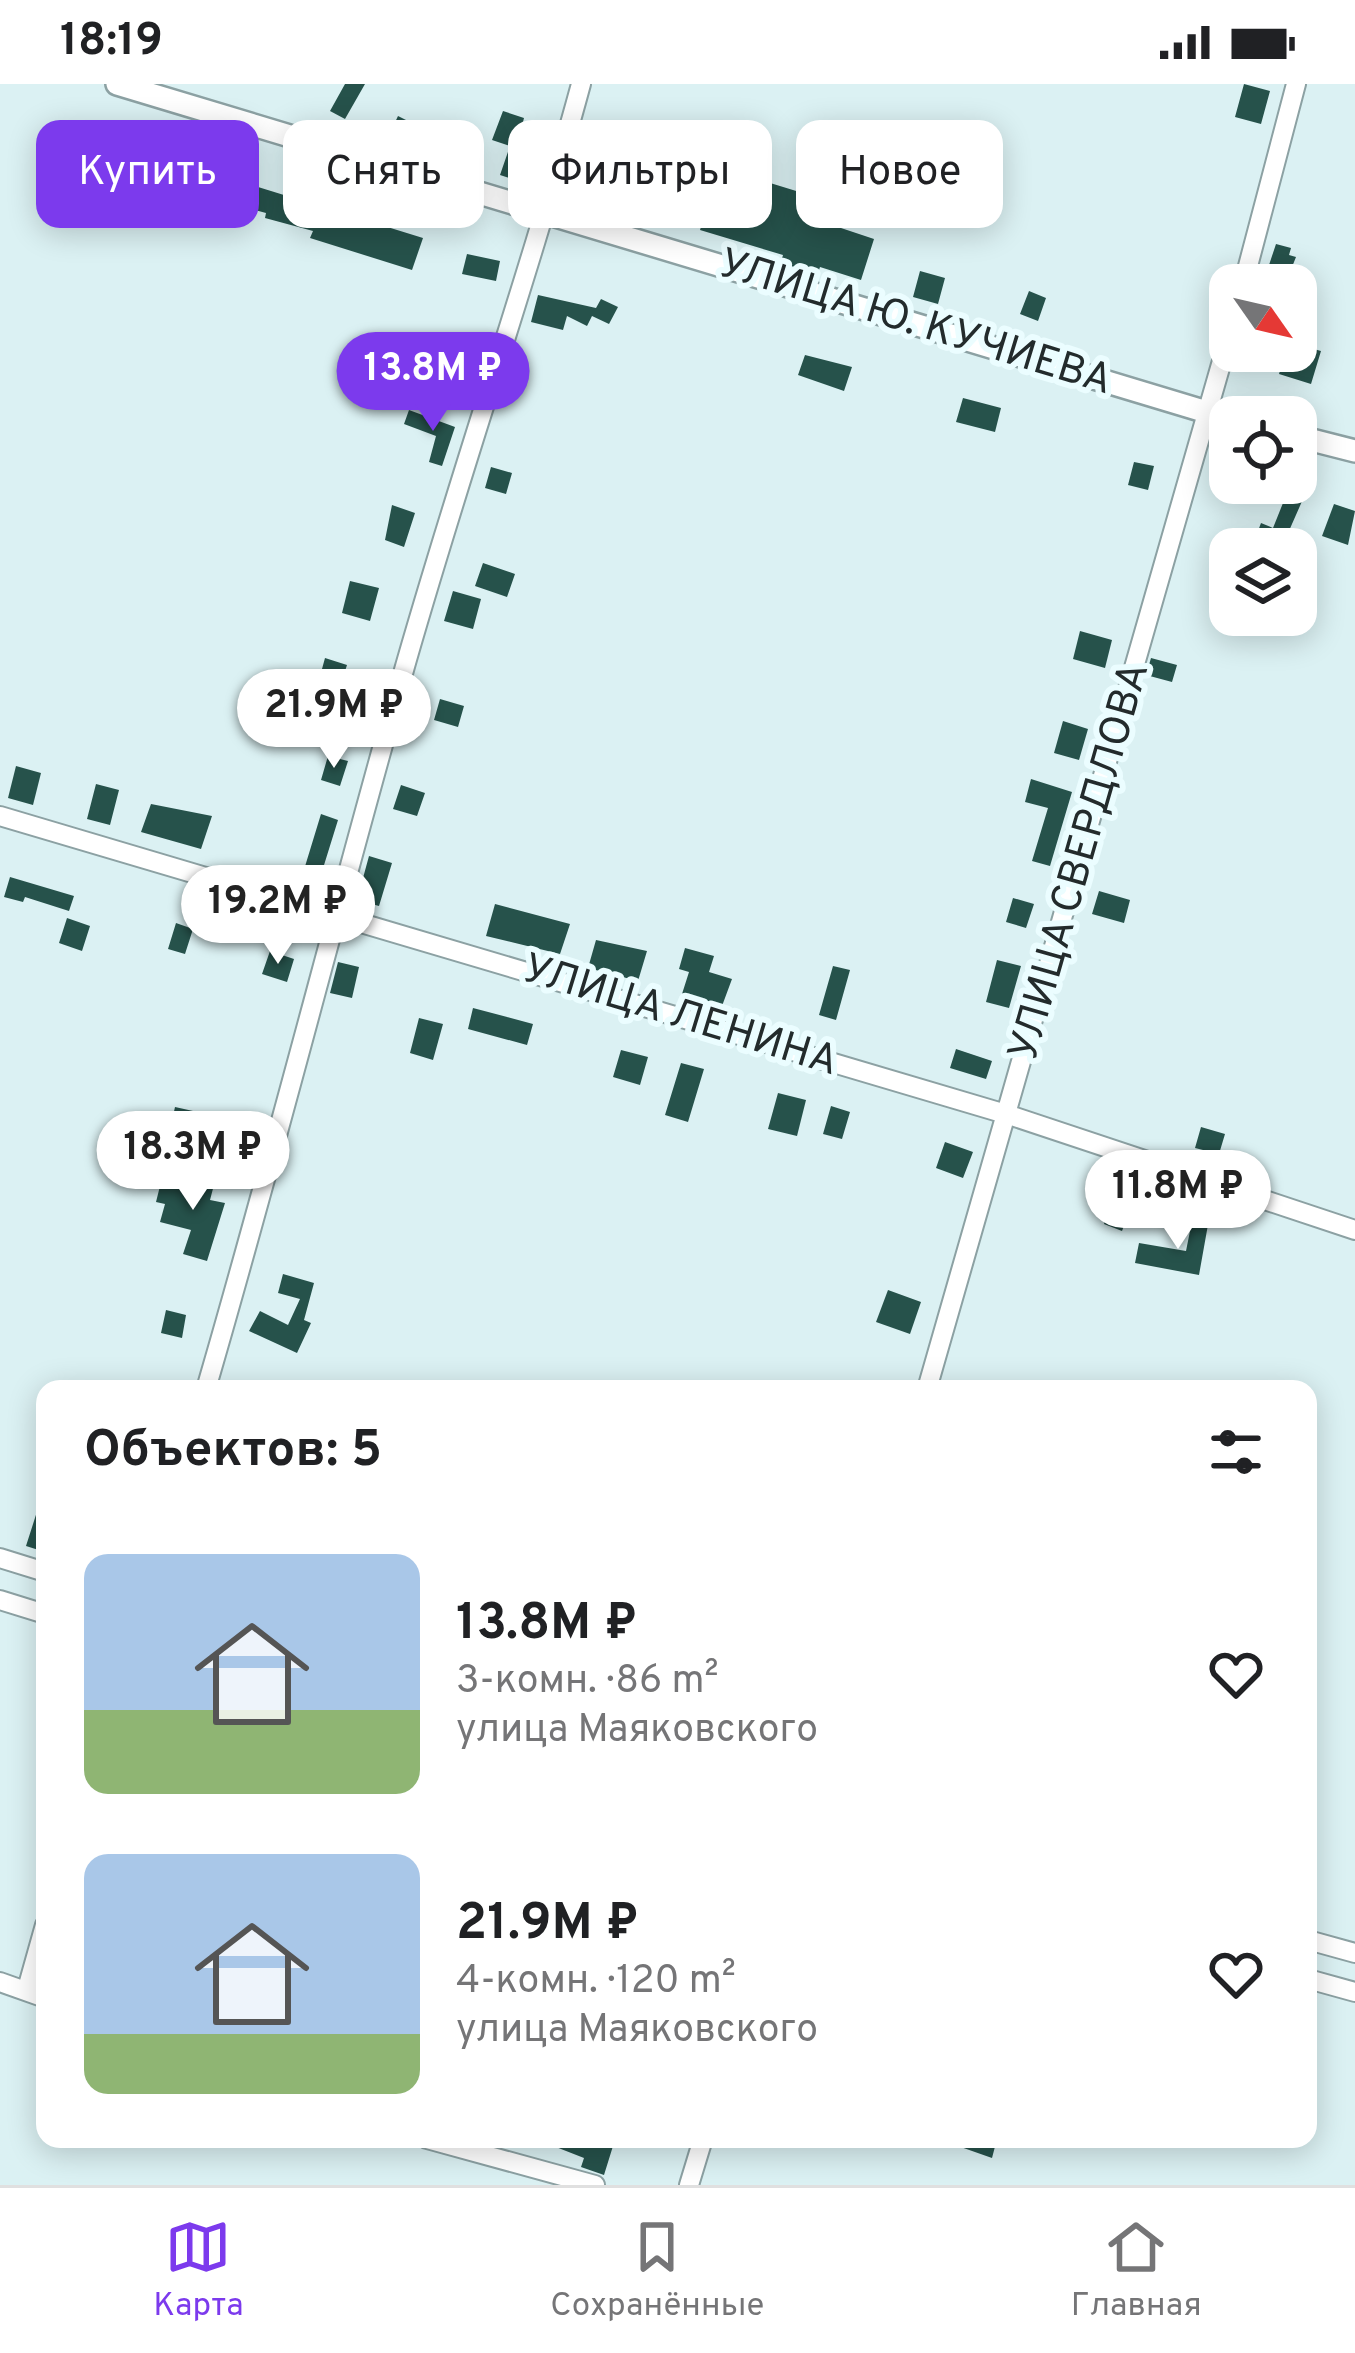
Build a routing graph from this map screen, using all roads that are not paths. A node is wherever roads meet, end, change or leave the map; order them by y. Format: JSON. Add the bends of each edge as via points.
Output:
{"nodes":[{"id":1,"x":117,"y":84,"type":"edge"},
{"id":2,"x":581,"y":84,"type":"edge"},
{"id":3,"x":1297,"y":84,"type":"edge"},
{"id":4,"x":572,"y":120,"type":"edge"},
{"id":5,"x":508,"y":197,"type":"edge"},
{"id":6,"x":542,"y":228,"type":"edge"},
{"id":7,"x":607,"y":228,"type":"edge"},
{"id":8,"x":1249,"y":264,"type":"edge"},
{"id":9,"x":1209,"y":413,"type":"edge"},
{"id":10,"x":1317,"y":441,"type":"edge"},
{"id":11,"x":1209,"y":449,"type":"edge"},
{"id":12,"x":1355,"y":451,"type":"edge"},
{"id":13,"x":0,"y":816,"type":"edge"},
{"id":14,"x":338,"y":915,"type":"junction"},
{"id":15,"x":1010,"y":1115,"type":"junction"},
{"id":16,"x":1355,"y":1231,"type":"edge"},
{"id":17,"x":209,"y":1380,"type":"edge"},
{"id":18,"x":930,"y":1380,"type":"edge"},
{"id":19,"x":0,"y":1558,"type":"edge"},
{"id":20,"x":36,"y":1569,"type":"edge"},
{"id":21,"x":0,"y":1600,"type":"edge"},
{"id":22,"x":36,"y":1611,"type":"edge"},
{"id":23,"x":1317,"y":1942,"type":"edge"},
{"id":24,"x":1355,"y":1953,"type":"edge"},
{"id":25,"x":36,"y":1957,"type":"edge"},
{"id":26,"x":1317,"y":1981,"type":"edge"},
{"id":27,"x":0,"y":1982,"type":"edge"},
{"id":28,"x":27,"y":1989,"type":"junction"},
{"id":29,"x":1355,"y":1992,"type":"edge"},
{"id":30,"x":36,"y":1994,"type":"edge"},
{"id":31,"x":460,"y":2148,"type":"edge"},
{"id":32,"x":700,"y":2148,"type":"edge"},
{"id":33,"x":595,"y":2185,"type":"edge"},
{"id":34,"x":689,"y":2185,"type":"edge"}],
"edges":[{"from":1,"to":5,"type":"street","name":"УЛИЦА Ю. КУЧИЕВА"},
{"from":2,"to":4,"type":"street"},
{"from":3,"to":8,"type":"street"},
{"from":6,"to":14,"type":"street","via":[[500,342]]},
{"from":7,"to":9,"type":"street","name":"УЛИЦА Ю. КУЧИЕВА"},
{"from":10,"to":12,"type":"street"},
{"from":11,"to":15,"type":"street","name":"УЛИЦА СВЕРДЛОВА"},
{"from":13,"to":14,"type":"street","name":"УЛИЦА ЛЕНИНА"},
{"from":14,"to":15,"type":"street","name":"УЛИЦА ЛЕНИНА"},
{"from":14,"to":17,"type":"street"},
{"from":15,"to":16,"type":"street","name":"УЛИЦА ЛЕНИНА"},
{"from":15,"to":18,"type":"street","name":"УЛИЦА СВЕРДЛОВА"},
{"from":19,"to":20,"type":"street"},
{"from":21,"to":22,"type":"street"},
{"from":23,"to":24,"type":"street"},
{"from":25,"to":28,"type":"street"},
{"from":26,"to":29,"type":"street"},
{"from":27,"to":28,"type":"street"},
{"from":28,"to":30,"type":"street"},
{"from":31,"to":33,"type":"street"},
{"from":32,"to":34,"type":"street"}]}
